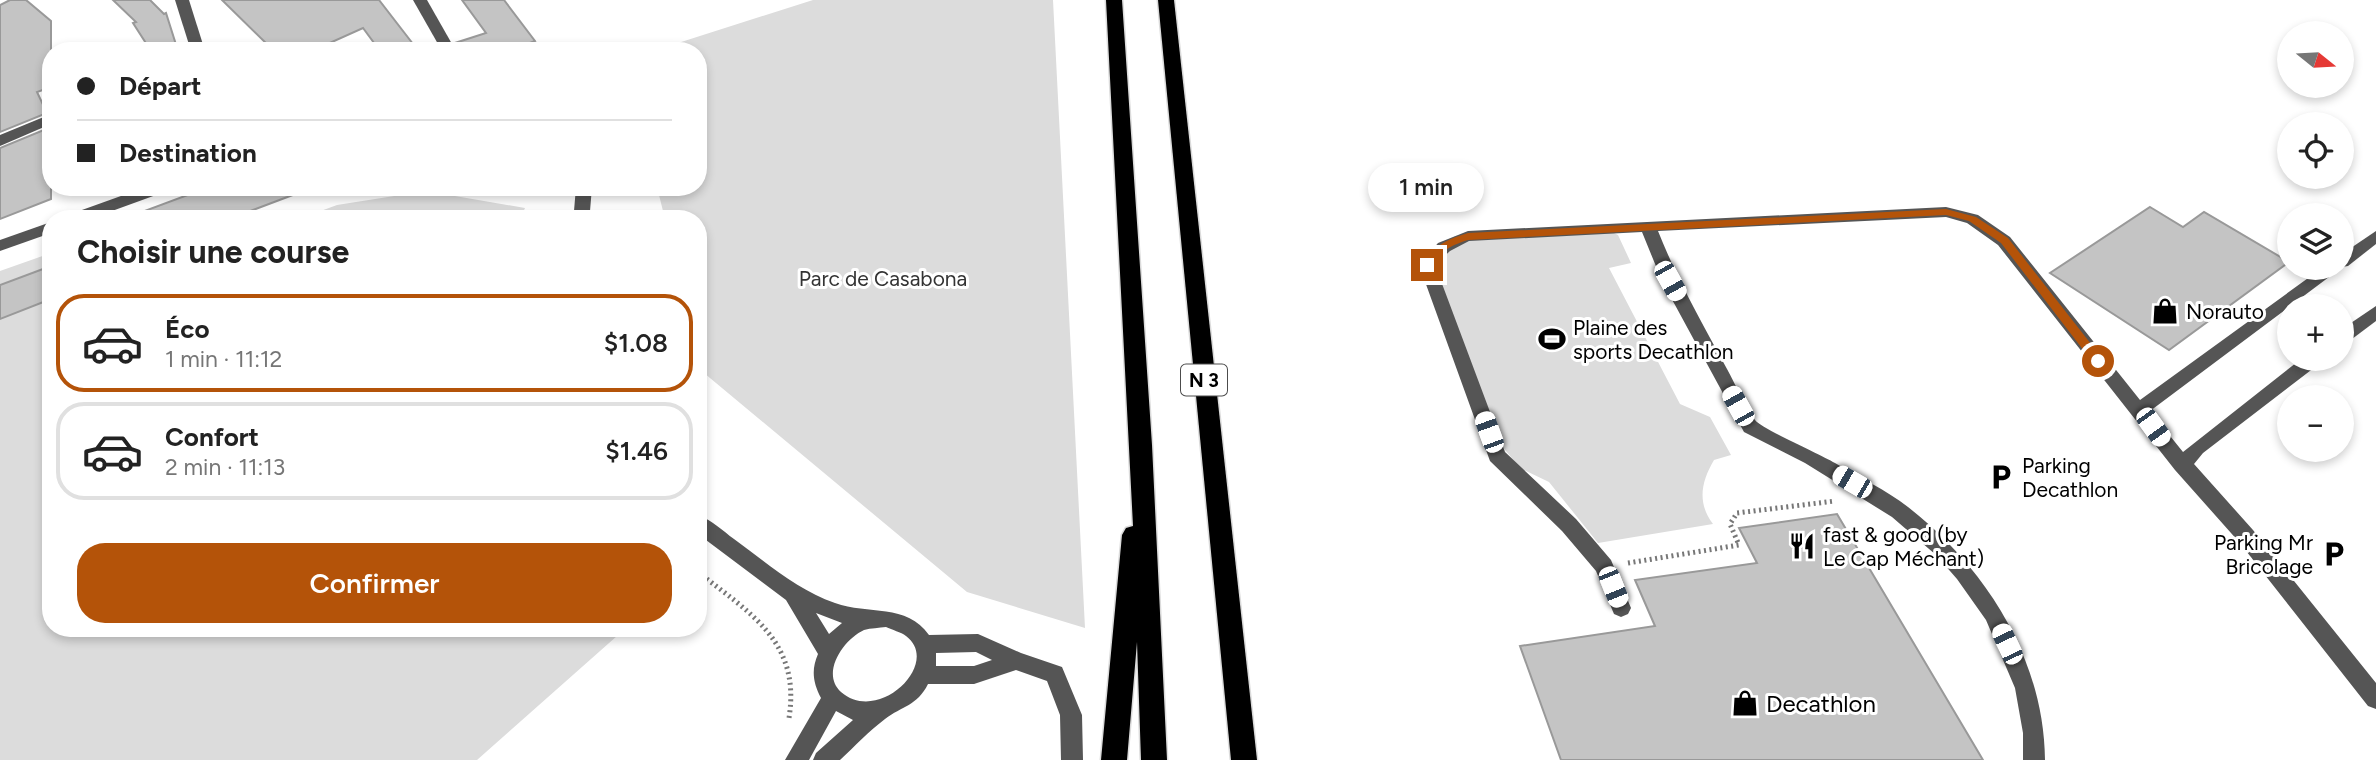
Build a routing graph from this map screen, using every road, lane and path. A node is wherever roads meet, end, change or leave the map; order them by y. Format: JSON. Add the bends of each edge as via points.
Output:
{"nodes":[{"id":1,"x":182,"y":0,"type":"edge"},
{"id":2,"x":420,"y":0,"type":"edge"},
{"id":3,"x":1114,"y":0,"type":"edge"},
{"id":4,"x":1166,"y":0,"type":"edge"},
{"id":5,"x":191,"y":42,"type":"edge"},
{"id":6,"x":444,"y":42,"type":"edge"},
{"id":7,"x":42,"y":122,"type":"edge"},
{"id":8,"x":0,"y":141,"type":"edge"},
{"id":9,"x":137,"y":196,"type":"edge"},
{"id":10,"x":99,"y":210,"type":"edge"},
{"id":11,"x":1648,"y":226,"type":"junction"},
{"id":12,"x":42,"y":230,"type":"edge"},
{"id":13,"x":2376,"y":236,"type":"edge"},
{"id":14,"x":0,"y":246,"type":"edge"},
{"id":15,"x":2354,"y":253,"type":"edge"},
{"id":16,"x":2317,"y":280,"type":"edge"},
{"id":17,"x":2376,"y":312,"type":"edge"},
{"id":18,"x":2354,"y":329,"type":"edge"},
{"id":19,"x":2297,"y":371,"type":"edge"},
{"id":20,"x":2139,"y":409,"type":"junction"},
{"id":21,"x":1141,"y":445,"type":"junction"},
{"id":22,"x":2182,"y":465,"type":"junction"},
{"id":23,"x":1852,"y":482,"type":"junction"},
{"id":24,"x":707,"y":530,"type":"edge"},
{"id":25,"x":1604,"y":566,"type":"junction"},
{"id":26,"x":707,"y":579,"type":"edge"},
{"id":27,"x":793,"y":594,"type":"junction"},
{"id":28,"x":1621,"y":608,"type":"dead end"},
{"id":29,"x":870,"y":620,"type":"junction"},
{"id":30,"x":926,"y":644,"type":"junction"},
{"id":31,"x":828,"y":652,"type":"junction"},
{"id":32,"x":1016,"y":661,"type":"junction"},
{"id":33,"x":924,"y":675,"type":"junction"},
{"id":34,"x":832,"y":697,"type":"junction"},
{"id":35,"x":2376,"y":699,"type":"edge"},
{"id":36,"x":881,"y":709,"type":"junction"},
{"id":37,"x":802,"y":752,"type":"edge"},
{"id":38,"x":824,"y":760,"type":"edge"},
{"id":39,"x":1072,"y":760,"type":"edge"},
{"id":40,"x":1114,"y":760,"type":"edge"},
{"id":41,"x":1154,"y":760,"type":"edge"},
{"id":42,"x":1244,"y":760,"type":"edge"},
{"id":43,"x":2035,"y":760,"type":"edge"}],
"edges":[{"from":1,"to":5,"type":"street"},
{"from":2,"to":6,"type":"street"},
{"from":3,"to":21,"type":"highway"},
{"from":4,"to":42,"type":"highway","number":"N 3"},
{"from":7,"to":8,"type":"street"},
{"from":9,"to":10,"type":"street"},
{"from":11,"to":20,"type":"street","via":[[1946,212],[1972,219],[2004,241]]},
{"from":11,"to":23,"type":"street","via":[[1670,281],[1749,427]]},
{"from":11,"to":25,"type":"street","via":[[1468,236],[1445,243],[1427,265],[1497,456]]},
{"from":12,"to":14,"type":"street"},
{"from":13,"to":15,"type":"street"},
{"from":16,"to":20,"type":"street"},
{"from":17,"to":18,"type":"street"},
{"from":19,"to":22,"type":"street","via":[[2207,440]]},
{"from":20,"to":22,"type":"street"},
{"from":21,"to":40,"type":"highway"},
{"from":21,"to":41,"type":"highway"},
{"from":22,"to":35,"type":"street","via":[[2246,536]]},
{"from":23,"to":25,"type":"path","via":[[1834,502],[1737,513],[1730,524],[1739,545]]},
{"from":23,"to":43,"type":"street","via":[[1899,511],[1943,549],[1994,615],[2026,688]]},
{"from":24,"to":27,"type":"street"},
{"from":25,"to":28,"type":"street"},
{"from":26,"to":37,"type":"path","via":[[767,628],[792,673],[793,704],[784,734]]},
{"from":27,"to":29,"type":"street"},
{"from":27,"to":31,"type":"street"},
{"from":29,"to":30,"type":"street","via":[[904,622]]},
{"from":29,"to":31,"type":"street","via":[[838,637]]},
{"from":30,"to":32,"type":"street","via":[[978,643]]},
{"from":30,"to":33,"type":"street"},
{"from":31,"to":34,"type":"street","via":[[824,676]]},
{"from":32,"to":33,"type":"street","via":[[974,675]]},
{"from":32,"to":39,"type":"street","via":[[1055,674],[1072,715]]},
{"from":33,"to":36,"type":"street","via":[[899,702]]},
{"from":34,"to":36,"type":"street","via":[[863,712]]},
{"from":34,"to":37,"type":"street"},
{"from":36,"to":38,"type":"street"}]}
